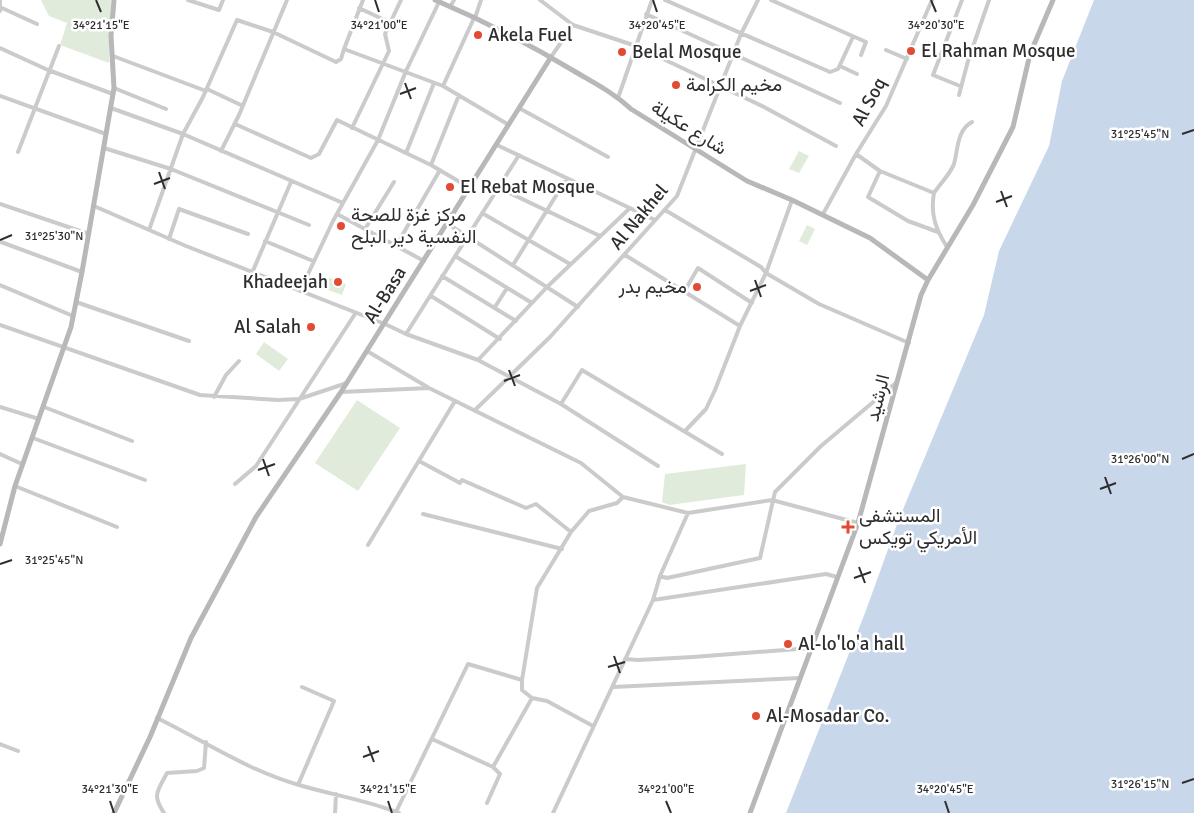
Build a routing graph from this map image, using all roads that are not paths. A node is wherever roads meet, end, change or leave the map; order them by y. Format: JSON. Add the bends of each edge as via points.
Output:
{"nodes":[{"id":1,"x":0,"y":0,"type":"edge"},
{"id":2,"x":114,"y":0,"type":"edge"},
{"id":3,"x":188,"y":0,"type":"edge"},
{"id":4,"x":223,"y":0,"type":"edge"},
{"id":5,"x":287,"y":0,"type":"edge"},
{"id":6,"x":363,"y":0,"type":"edge"},
{"id":7,"x":402,"y":0,"type":"edge"},
{"id":8,"x":454,"y":0,"type":"edge"},
{"id":9,"x":481,"y":0,"type":"edge"},
{"id":10,"x":540,"y":0,"type":"edge"},
{"id":11,"x":652,"y":0,"type":"edge"},
{"id":12,"x":665,"y":0,"type":"edge"},
{"id":13,"x":758,"y":0,"type":"edge"},
{"id":14,"x":771,"y":0,"type":"edge"},
{"id":15,"x":932,"y":0,"type":"edge"},
{"id":16,"x":962,"y":0,"type":"edge"},
{"id":17,"x":989,"y":0,"type":"edge"},
{"id":18,"x":1053,"y":0,"type":"edge"},
{"id":19,"x":437,"y":1,"type":"edge"},
{"id":20,"x":450,"y":7,"type":"junction"},
{"id":21,"x":360,"y":8,"type":"junction"},
{"id":22,"x":1,"y":9,"type":"edge"},
{"id":23,"x":646,"y":14,"type":"junction"},
{"id":24,"x":474,"y":18,"type":"junction"},
{"id":25,"x":391,"y":23,"type":"junction"},
{"id":26,"x":37,"y":24,"type":"dead end"},
{"id":27,"x":573,"y":25,"type":"junction"},
{"id":28,"x":273,"y":32,"type":"junction"},
{"id":29,"x":741,"y":34,"type":"junction"},
{"id":30,"x":853,"y":36,"type":"junction"},
{"id":31,"x":59,"y":46,"type":"dead end"},
{"id":32,"x":636,"y":46,"type":"junction"},
{"id":33,"x":0,"y":48,"type":"edge"},
{"id":34,"x":344,"y":49,"type":"junction"},
{"id":35,"x":886,"y":50,"type":"dead end"},
{"id":36,"x":734,"y":54,"type":"junction"},
{"id":37,"x":861,"y":55,"type":"dead end"},
{"id":38,"x":113,"y":56,"type":"junction"},
{"id":39,"x":551,"y":57,"type":"junction"},
{"id":40,"x":907,"y":59,"type":"junction"},
{"id":41,"x":383,"y":63,"type":"junction"},
{"id":42,"x":840,"y":66,"type":"junction"},
{"id":43,"x":48,"y":70,"type":"junction"},
{"id":44,"x":406,"y":72,"type":"junction"},
{"id":45,"x":857,"y":74,"type":"dead end"},
{"id":46,"x":434,"y":83,"type":"junction"},
{"id":47,"x":443,"y":86,"type":"junction"},
{"id":48,"x":960,"y":86,"type":"junction"},
{"id":49,"x":720,"y":88,"type":"junction"},
{"id":50,"x":206,"y":90,"type":"junction"},
{"id":51,"x":113,"y":91,"type":"junction"},
{"id":52,"x":959,"y":95,"type":"dead end"},
{"id":53,"x":0,"y":96,"type":"edge"},
{"id":54,"x":459,"y":96,"type":"junction"},
{"id":55,"x":618,"y":98,"type":"junction"},
{"id":56,"x":840,"y":103,"type":"dead end"},
{"id":57,"x":243,"y":106,"type":"junction"},
{"id":58,"x":111,"y":108,"type":"junction"},
{"id":59,"x":519,"y":108,"type":"junction"},
{"id":60,"x":166,"y":109,"type":"dead end"},
{"id":61,"x":34,"y":110,"type":"junction"},
{"id":62,"x":972,"y":122,"type":"dead end"},
{"id":63,"x":235,"y":124,"type":"junction"},
{"id":64,"x":509,"y":125,"type":"junction"},
{"id":65,"x":352,"y":128,"type":"junction"},
{"id":66,"x":106,"y":134,"type":"junction"},
{"id":67,"x":183,"y":134,"type":"junction"},
{"id":68,"x":378,"y":140,"type":"junction"},
{"id":69,"x":498,"y":145,"type":"junction"},
{"id":70,"x":836,"y":146,"type":"dead end"},
{"id":71,"x":104,"y":148,"type":"junction"},
{"id":72,"x":695,"y":150,"type":"junction"},
{"id":73,"x":221,"y":151,"type":"junction"},
{"id":74,"x":18,"y":152,"type":"dead end"},
{"id":75,"x":406,"y":153,"type":"junction"},
{"id":76,"x":856,"y":154,"type":"junction"},
{"id":77,"x":519,"y":155,"type":"junction"},
{"id":78,"x":608,"y":157,"type":"dead end"},
{"id":79,"x":431,"y":165,"type":"junction"},
{"id":80,"x":170,"y":169,"type":"junction"},
{"id":81,"x":440,"y":170,"type":"junction"},
{"id":82,"x":880,"y":171,"type":"junction"},
{"id":83,"x":567,"y":178,"type":"junction"},
{"id":84,"x":292,"y":182,"type":"junction"},
{"id":85,"x":394,"y":182,"type":"dead end"},
{"id":86,"x":470,"y":188,"type":"junction"},
{"id":87,"x":499,"y":188,"type":"junction"},
{"id":88,"x":934,"y":193,"type":"junction"},
{"id":89,"x":792,"y":200,"type":"junction"},
{"id":90,"x":343,"y":203,"type":"junction"},
{"id":91,"x":0,"y":204,"type":"edge"},
{"id":92,"x":94,"y":206,"type":"junction"},
{"id":93,"x":630,"y":208,"type":"junction"},
{"id":94,"x":547,"y":210,"type":"junction"},
{"id":95,"x":665,"y":210,"type":"junction"},
{"id":96,"x":278,"y":212,"type":"junction"},
{"id":97,"x":482,"y":213,"type":"junction"},
{"id":98,"x":337,"y":214,"type":"junction"},
{"id":99,"x":823,"y":214,"type":"junction"},
{"id":100,"x":655,"y":220,"type":"junction"},
{"id":101,"x":448,"y":224,"type":"junction"},
{"id":102,"x":309,"y":225,"type":"dead end"},
{"id":103,"x":365,"y":229,"type":"junction"},
{"id":104,"x":149,"y":230,"type":"junction"},
{"id":105,"x":938,"y":232,"type":"junction"},
{"id":106,"x":89,"y":234,"type":"junction"},
{"id":107,"x":248,"y":234,"type":"dead end"},
{"id":108,"x":468,"y":236,"type":"junction"},
{"id":109,"x":600,"y":236,"type":"junction"},
{"id":110,"x":169,"y":239,"type":"junction"},
{"id":111,"x":529,"y":240,"type":"junction"},
{"id":112,"x":266,"y":241,"type":"junction"},
{"id":113,"x":1,"y":242,"type":"dead end"},
{"id":114,"x":396,"y":246,"type":"junction"},
{"id":115,"x":947,"y":247,"type":"junction"},
{"id":116,"x":625,"y":255,"type":"junction"},
{"id":117,"x":456,"y":256,"type":"junction"},
{"id":118,"x":312,"y":261,"type":"junction"},
{"id":119,"x":424,"y":261,"type":"junction"},
{"id":120,"x":513,"y":264,"type":"junction"},
{"id":121,"x":570,"y":264,"type":"junction"},
{"id":122,"x":82,"y":272,"type":"junction"},
{"id":123,"x":252,"y":273,"type":"junction"},
{"id":124,"x":766,"y":273,"type":"junction"},
{"id":125,"x":442,"y":276,"type":"junction"},
{"id":126,"x":928,"y":280,"type":"junction"},
{"id":127,"x":0,"y":285,"type":"edge"},
{"id":128,"x":548,"y":286,"type":"junction"},
{"id":129,"x":507,"y":288,"type":"junction"},
{"id":130,"x":300,"y":291,"type":"junction"},
{"id":131,"x":684,"y":292,"type":"junction"},
{"id":132,"x":430,"y":296,"type":"junction"},
{"id":133,"x":76,"y":302,"type":"junction"},
{"id":134,"x":752,"y":302,"type":"junction"},
{"id":135,"x":532,"y":303,"type":"junction"},
{"id":136,"x":495,"y":307,"type":"junction"},
{"id":137,"x":578,"y":307,"type":"junction"},
{"id":138,"x":355,"y":314,"type":"junction"},
{"id":139,"x":73,"y":316,"type":"junction"},
{"id":140,"x":516,"y":321,"type":"junction"},
{"id":141,"x":385,"y":324,"type":"junction"},
{"id":142,"x":0,"y":325,"type":"edge"},
{"id":143,"x":740,"y":326,"type":"junction"},
{"id":144,"x":406,"y":334,"type":"junction"},
{"id":145,"x":500,"y":339,"type":"junction"},
{"id":146,"x":189,"y":341,"type":"dead end"},
{"id":147,"x":909,"y":343,"type":"junction"},
{"id":148,"x":64,"y":347,"type":"junction"},
{"id":149,"x":367,"y":351,"type":"junction"},
{"id":150,"x":478,"y":360,"type":"junction"},
{"id":151,"x":239,"y":361,"type":"dead end"},
{"id":152,"x":511,"y":376,"type":"junction"},
{"id":153,"x":896,"y":382,"type":"junction"},
{"id":154,"x":347,"y":383,"type":"junction"},
{"id":155,"x":429,"y":388,"type":"junction"},
{"id":156,"x":342,"y":392,"type":"junction"},
{"id":157,"x":214,"y":397,"type":"junction"},
{"id":158,"x":299,"y":399,"type":"junction"},
{"id":159,"x":455,"y":401,"type":"junction"},
{"id":160,"x":561,"y":404,"type":"junction"},
{"id":161,"x":0,"y":407,"type":"edge"},
{"id":162,"x":44,"y":407,"type":"junction"},
{"id":163,"x":475,"y":410,"type":"junction"},
{"id":164,"x":39,"y":419,"type":"junction"},
{"id":165,"x":685,"y":431,"type":"junction"},
{"id":166,"x":33,"y":438,"type":"junction"},
{"id":167,"x":132,"y":441,"type":"dead end"},
{"id":168,"x":0,"y":454,"type":"edge"},
{"id":169,"x":722,"y":454,"type":"dead end"},
{"id":170,"x":419,"y":461,"type":"junction"},
{"id":171,"x":22,"y":464,"type":"junction"},
{"id":172,"x":658,"y":466,"type":"dead end"},
{"id":173,"x":146,"y":480,"type":"dead end"},
{"id":174,"x":235,"y":484,"type":"dead end"},
{"id":175,"x":15,"y":486,"type":"junction"},
{"id":176,"x":623,"y":497,"type":"junction"},
{"id":177,"x":772,"y":500,"type":"junction"},
{"id":178,"x":688,"y":513,"type":"junction"},
{"id":179,"x":423,"y":514,"type":"dead end"},
{"id":180,"x":858,"y":522,"type":"junction"},
{"id":181,"x":117,"y":527,"type":"dead end"},
{"id":182,"x":571,"y":532,"type":"junction"},
{"id":183,"x":0,"y":544,"type":"edge"},
{"id":184,"x":368,"y":545,"type":"dead end"},
{"id":185,"x":562,"y":550,"type":"junction"},
{"id":186,"x":660,"y":576,"type":"junction"},
{"id":187,"x":837,"y":577,"type":"junction"},
{"id":188,"x":653,"y":600,"type":"junction"},
{"id":189,"x":811,"y":648,"type":"junction"},
{"id":190,"x":624,"y":659,"type":"junction"},
{"id":191,"x":800,"y":678,"type":"junction"},
{"id":192,"x":522,"y":680,"type":"junction"},
{"id":193,"x":302,"y":687,"type":"dead end"},
{"id":194,"x":613,"y":687,"type":"junction"},
{"id":195,"x":532,"y":698,"type":"junction"},
{"id":196,"x":157,"y":718,"type":"junction"},
{"id":197,"x":593,"y":726,"type":"junction"},
{"id":198,"x":432,"y":739,"type":"junction"},
{"id":199,"x":206,"y":742,"type":"junction"},
{"id":200,"x":0,"y":744,"type":"edge"},
{"id":201,"x":18,"y":751,"type":"dead end"},
{"id":202,"x":493,"y":767,"type":"junction"},
{"id":203,"x":298,"y":785,"type":"junction"},
{"id":204,"x":336,"y":794,"type":"junction"},
{"id":205,"x":487,"y":803,"type":"dead end"},
{"id":206,"x":397,"y":812,"type":"edge"},
{"id":207,"x":114,"y":813,"type":"edge"},
{"id":208,"x":164,"y":813,"type":"edge"},
{"id":209,"x":335,"y":813,"type":"edge"},
{"id":210,"x":554,"y":813,"type":"edge"},
{"id":211,"x":750,"y":813,"type":"edge"}],
"edges":[{"from":1,"to":22,"type":"street"},
{"from":2,"to":38,"type":"street"},
{"from":3,"to":4,"type":"street","via":[[219,10]]},
{"from":5,"to":28,"type":"street"},
{"from":6,"to":21,"type":"street"},
{"from":7,"to":25,"type":"street"},
{"from":8,"to":20,"type":"street"},
{"from":9,"to":24,"type":"street"},
{"from":10,"to":27,"type":"street"},
{"from":11,"to":23,"type":"street"},
{"from":12,"to":29,"type":"street"},
{"from":13,"to":29,"type":"street","name":"Al Nakhel"},
{"from":14,"to":30,"type":"street"},
{"from":15,"to":40,"type":"street","name":"Al Soq"},
{"from":16,"to":48,"type":"street","via":[[933,75]]},
{"from":17,"to":48,"type":"street"},
{"from":18,"to":115,"type":"street","name":"الرشيد","via":[[1030,54],[1013,127],[973,205]]},
{"from":19,"to":20,"type":"street","name":"شارع عكيلة"},
{"from":19,"to":44,"type":"street"},
{"from":20,"to":24,"type":"street","name":"شارع عكيلة"},
{"from":21,"to":25,"type":"street"},
{"from":21,"to":34,"type":"street"},
{"from":22,"to":26,"type":"street"},
{"from":23,"to":32,"type":"street"},
{"from":23,"to":36,"type":"street"},
{"from":24,"to":39,"type":"street","name":"شارع عكيلة"},
{"from":24,"to":47,"type":"street"},
{"from":25,"to":41,"type":"street","via":[[385,34],[390,48]]},
{"from":27,"to":32,"type":"street"},
{"from":27,"to":39,"type":"street","name":"Al-Basa"},
{"from":28,"to":34,"type":"street","via":[[336,62],[341,59]]},
{"from":28,"to":50,"type":"street","via":[[238,20]]},
{"from":28,"to":57,"type":"street"},
{"from":29,"to":36,"type":"street","name":"Al Nakhel"},
{"from":29,"to":42,"type":"street","via":[[830,72]]},
{"from":30,"to":37,"type":"street","via":[[866,42]]},
{"from":30,"to":42,"type":"street"},
{"from":31,"to":43,"type":"street"},
{"from":32,"to":49,"type":"street"},
{"from":32,"to":55,"type":"street"},
{"from":33,"to":43,"type":"street"},
{"from":34,"to":41,"type":"street"},
{"from":35,"to":40,"type":"street"},
{"from":36,"to":49,"type":"street","name":"Al Nakhel"},
{"from":36,"to":56,"type":"street"},
{"from":38,"to":50,"type":"street"},
{"from":38,"to":51,"type":"street"},
{"from":39,"to":55,"type":"street","name":"شارع عكيلة"},
{"from":39,"to":59,"type":"street","name":"Al-Basa"},
{"from":40,"to":76,"type":"street","name":"Al Soq","via":[[886,106]]},
{"from":41,"to":44,"type":"street"},
{"from":41,"to":65,"type":"street"},
{"from":42,"to":45,"type":"street"},
{"from":43,"to":51,"type":"street"},
{"from":43,"to":61,"type":"street"},
{"from":44,"to":46,"type":"street"},
{"from":44,"to":68,"type":"street"},
{"from":46,"to":47,"type":"street"},
{"from":46,"to":75,"type":"street"},
{"from":47,"to":54,"type":"street"},
{"from":48,"to":52,"type":"street"},
{"from":49,"to":70,"type":"street","via":[[764,107]]},
{"from":49,"to":72,"type":"street","name":"Al Nakhel"},
{"from":50,"to":57,"type":"street"},
{"from":50,"to":67,"type":"street"},
{"from":51,"to":58,"type":"street"},
{"from":51,"to":60,"type":"street"},
{"from":53,"to":61,"type":"street"},
{"from":54,"to":64,"type":"street"},
{"from":54,"to":79,"type":"street"},
{"from":55,"to":72,"type":"street","name":"شارع عكيلة"},
{"from":57,"to":63,"type":"street"},
{"from":58,"to":66,"type":"street"},
{"from":58,"to":67,"type":"street"},
{"from":59,"to":64,"type":"street","name":"Al-Basa"},
{"from":59,"to":78,"type":"street"},
{"from":61,"to":66,"type":"street"},
{"from":61,"to":74,"type":"street"},
{"from":62,"to":88,"type":"street","via":[[962,132],[954,164]]},
{"from":63,"to":65,"type":"street","via":[[311,158],[319,154],[337,120]]},
{"from":63,"to":73,"type":"street"},
{"from":64,"to":69,"type":"street","name":"Al-Basa"},
{"from":65,"to":68,"type":"street"},
{"from":66,"to":71,"type":"street"},
{"from":67,"to":73,"type":"street"},
{"from":67,"to":80,"type":"street"},
{"from":68,"to":75,"type":"street"},
{"from":68,"to":90,"type":"street"},
{"from":69,"to":77,"type":"street"},
{"from":69,"to":86,"type":"street","name":"Al-Basa"},
{"from":71,"to":80,"type":"street"},
{"from":71,"to":92,"type":"street"},
{"from":72,"to":89,"type":"street","name":"شارع عكيلة","via":[[747,181]]},
{"from":72,"to":95,"type":"street","name":"Al Nakhel","via":[[681,189]]},
{"from":73,"to":84,"type":"street"},
{"from":75,"to":79,"type":"street"},
{"from":76,"to":82,"type":"street"},
{"from":76,"to":99,"type":"street","name":"Al Soq"},
{"from":77,"to":83,"type":"street"},
{"from":77,"to":87,"type":"street"},
{"from":79,"to":81,"type":"street"},
{"from":80,"to":96,"type":"street"},
{"from":80,"to":104,"type":"street"},
{"from":81,"to":86,"type":"street"},
{"from":81,"to":114,"type":"street"},
{"from":82,"to":88,"type":"street"},
{"from":82,"to":105,"type":"street","via":[[868,196],[908,220]]},
{"from":83,"to":93,"type":"street"},
{"from":83,"to":94,"type":"street"},
{"from":84,"to":90,"type":"street"},
{"from":84,"to":96,"type":"street"},
{"from":85,"to":103,"type":"street"},
{"from":86,"to":101,"type":"street","name":"Al-Basa"},
{"from":87,"to":94,"type":"street"},
{"from":87,"to":97,"type":"street"},
{"from":88,"to":105,"type":"street","via":[[931,207]]},
{"from":89,"to":99,"type":"street","name":"شارع عكيلة"},
{"from":89,"to":124,"type":"street"},
{"from":90,"to":98,"type":"street"},
{"from":91,"to":106,"type":"street"},
{"from":92,"to":104,"type":"street"},
{"from":92,"to":106,"type":"street"},
{"from":93,"to":100,"type":"street"},
{"from":93,"to":109,"type":"street"},
{"from":94,"to":109,"type":"street"},
{"from":94,"to":111,"type":"street"},
{"from":95,"to":100,"type":"street","name":"Al Nakhel"},
{"from":95,"to":124,"type":"street"},
{"from":96,"to":102,"type":"street"},
{"from":96,"to":112,"type":"street"},
{"from":97,"to":108,"type":"street"},
{"from":97,"to":111,"type":"street"},
{"from":98,"to":103,"type":"street"},
{"from":98,"to":118,"type":"street"},
{"from":99,"to":126,"type":"street","name":"شارع عكيلة","via":[[870,238]]},
{"from":100,"to":116,"type":"street","name":"Al Nakhel"},
{"from":101,"to":108,"type":"street"},
{"from":101,"to":119,"type":"street","name":"Al-Basa"},
{"from":103,"to":114,"type":"street"},
{"from":104,"to":110,"type":"street"},
{"from":105,"to":115,"type":"street"},
{"from":106,"to":122,"type":"street"},
{"from":107,"to":110,"type":"street","via":[[179,209]]},
{"from":108,"to":117,"type":"street"},
{"from":108,"to":120,"type":"street"},
{"from":109,"to":121,"type":"street"},
{"from":110,"to":123,"type":"street"},
{"from":111,"to":120,"type":"street"},
{"from":111,"to":121,"type":"street"},
{"from":112,"to":118,"type":"street"},
{"from":112,"to":123,"type":"street"},
{"from":113,"to":122,"type":"street"},
{"from":114,"to":119,"type":"street"},
{"from":115,"to":126,"type":"street","name":"الرشيد"},
{"from":116,"to":131,"type":"street"},
{"from":116,"to":137,"type":"street","name":"Al Nakhel"},
{"from":117,"to":125,"type":"street"},
{"from":117,"to":129,"type":"street"},
{"from":118,"to":130,"type":"street"},
{"from":119,"to":141,"type":"street","name":"Al-Basa"},
{"from":120,"to":128,"type":"street"},
{"from":121,"to":128,"type":"street"},
{"from":122,"to":133,"type":"street"},
{"from":123,"to":130,"type":"street"},
{"from":124,"to":134,"type":"street"},
{"from":124,"to":147,"type":"street","via":[[819,304]]},
{"from":125,"to":132,"type":"street"},
{"from":125,"to":136,"type":"street"},
{"from":126,"to":147,"type":"street","name":"الرشيد"},
{"from":127,"to":139,"type":"street"},
{"from":128,"to":135,"type":"street"},
{"from":128,"to":137,"type":"street"},
{"from":129,"to":135,"type":"street"},
{"from":129,"to":136,"type":"street"},
{"from":130,"to":138,"type":"street"},
{"from":131,"to":134,"type":"street","via":[[698,268]]},
{"from":131,"to":143,"type":"street"},
{"from":132,"to":144,"type":"street"},
{"from":132,"to":145,"type":"street"},
{"from":133,"to":139,"type":"street"},
{"from":133,"to":146,"type":"street"},
{"from":134,"to":143,"type":"street"},
{"from":135,"to":140,"type":"street"},
{"from":136,"to":140,"type":"street"},
{"from":137,"to":152,"type":"street","name":"Al Nakhel"},
{"from":138,"to":141,"type":"street"},
{"from":138,"to":158,"type":"street"},
{"from":139,"to":148,"type":"street"},
{"from":140,"to":145,"type":"street"},
{"from":141,"to":144,"type":"street"},
{"from":141,"to":149,"type":"street","name":"Al-Basa"},
{"from":142,"to":148,"type":"street"},
{"from":143,"to":165,"type":"street","via":[[726,367],[706,408]]},
{"from":144,"to":150,"type":"street"},
{"from":145,"to":150,"type":"street"},
{"from":147,"to":153,"type":"street","name":"الرشيد"},
{"from":148,"to":157,"type":"street","via":[[188,393]]},
{"from":148,"to":162,"type":"street"},
{"from":149,"to":154,"type":"street","name":"Al-Basa"},
{"from":149,"to":155,"type":"street"},
{"from":150,"to":152,"type":"street"},
{"from":151,"to":157,"type":"street","via":[[226,375]]},
{"from":152,"to":160,"type":"street"},
{"from":152,"to":163,"type":"street","name":"Al Nakhel"},
{"from":153,"to":177,"type":"street","via":[[821,446],[775,492]]},
{"from":153,"to":180,"type":"street","name":"الرشيد"},
{"from":154,"to":156,"type":"street","name":"Al-Basa"},
{"from":154,"to":158,"type":"street"},
{"from":155,"to":156,"type":"street"},
{"from":155,"to":159,"type":"street"},
{"from":156,"to":196,"type":"street","name":"Al-Basa","via":[[256,517],[191,638]]},
{"from":157,"to":158,"type":"street"},
{"from":158,"to":174,"type":"street","via":[[256,466]]},
{"from":159,"to":163,"type":"street"},
{"from":159,"to":170,"type":"street"},
{"from":160,"to":165,"type":"street","via":[[582,370]]},
{"from":160,"to":172,"type":"street"},
{"from":161,"to":164,"type":"street"},
{"from":162,"to":164,"type":"street"},
{"from":162,"to":167,"type":"street"},
{"from":163,"to":176,"type":"street","via":[[581,463]]},
{"from":164,"to":166,"type":"street"},
{"from":165,"to":169,"type":"street"},
{"from":166,"to":171,"type":"street"},
{"from":166,"to":173,"type":"street"},
{"from":168,"to":171,"type":"street"},
{"from":170,"to":182,"type":"street","via":[[460,483],[462,480],[526,508],[536,504]]},
{"from":170,"to":184,"type":"street"},
{"from":171,"to":175,"type":"street"},
{"from":175,"to":181,"type":"street"},
{"from":175,"to":183,"type":"street"},
{"from":176,"to":178,"type":"street"},
{"from":176,"to":182,"type":"street","via":[[617,503],[589,511]]},
{"from":177,"to":178,"type":"street"},
{"from":177,"to":180,"type":"street"},
{"from":177,"to":186,"type":"street","via":[[760,558],[668,578]]},
{"from":178,"to":186,"type":"street"},
{"from":179,"to":185,"type":"street"},
{"from":180,"to":187,"type":"street","name":"الرشيد"},
{"from":182,"to":185,"type":"street"},
{"from":185,"to":192,"type":"street","via":[[537,588]]},
{"from":186,"to":188,"type":"street"},
{"from":187,"to":188,"type":"street","via":[[826,574]]},
{"from":187,"to":189,"type":"street","name":"الرشيد"},
{"from":188,"to":190,"type":"street"},
{"from":189,"to":190,"type":"street"},
{"from":189,"to":191,"type":"street","name":"الرشيد"},
{"from":190,"to":194,"type":"street"},
{"from":191,"to":194,"type":"street"},
{"from":191,"to":211,"type":"street","name":"الرشيد"},
{"from":192,"to":195,"type":"street","via":[[522,690]]},
{"from":192,"to":198,"type":"street","via":[[468,664]]},
{"from":193,"to":203,"type":"street","via":[[334,701]]},
{"from":194,"to":197,"type":"street"},
{"from":195,"to":197,"type":"street","via":[[547,701]]},
{"from":195,"to":202,"type":"street"},
{"from":196,"to":199,"type":"street"},
{"from":196,"to":207,"type":"street","name":"Al-Basa"},
{"from":197,"to":210,"type":"street"},
{"from":198,"to":202,"type":"street"},
{"from":198,"to":206,"type":"street"},
{"from":199,"to":203,"type":"street","via":[[234,760]]},
{"from":199,"to":208,"type":"street","via":[[204,768],[167,773],[156,795],[158,806]]},
{"from":200,"to":201,"type":"street"},
{"from":202,"to":205,"type":"street","via":[[500,774]]},
{"from":203,"to":204,"type":"street"},
{"from":204,"to":206,"type":"street"},
{"from":204,"to":209,"type":"street"}]}
